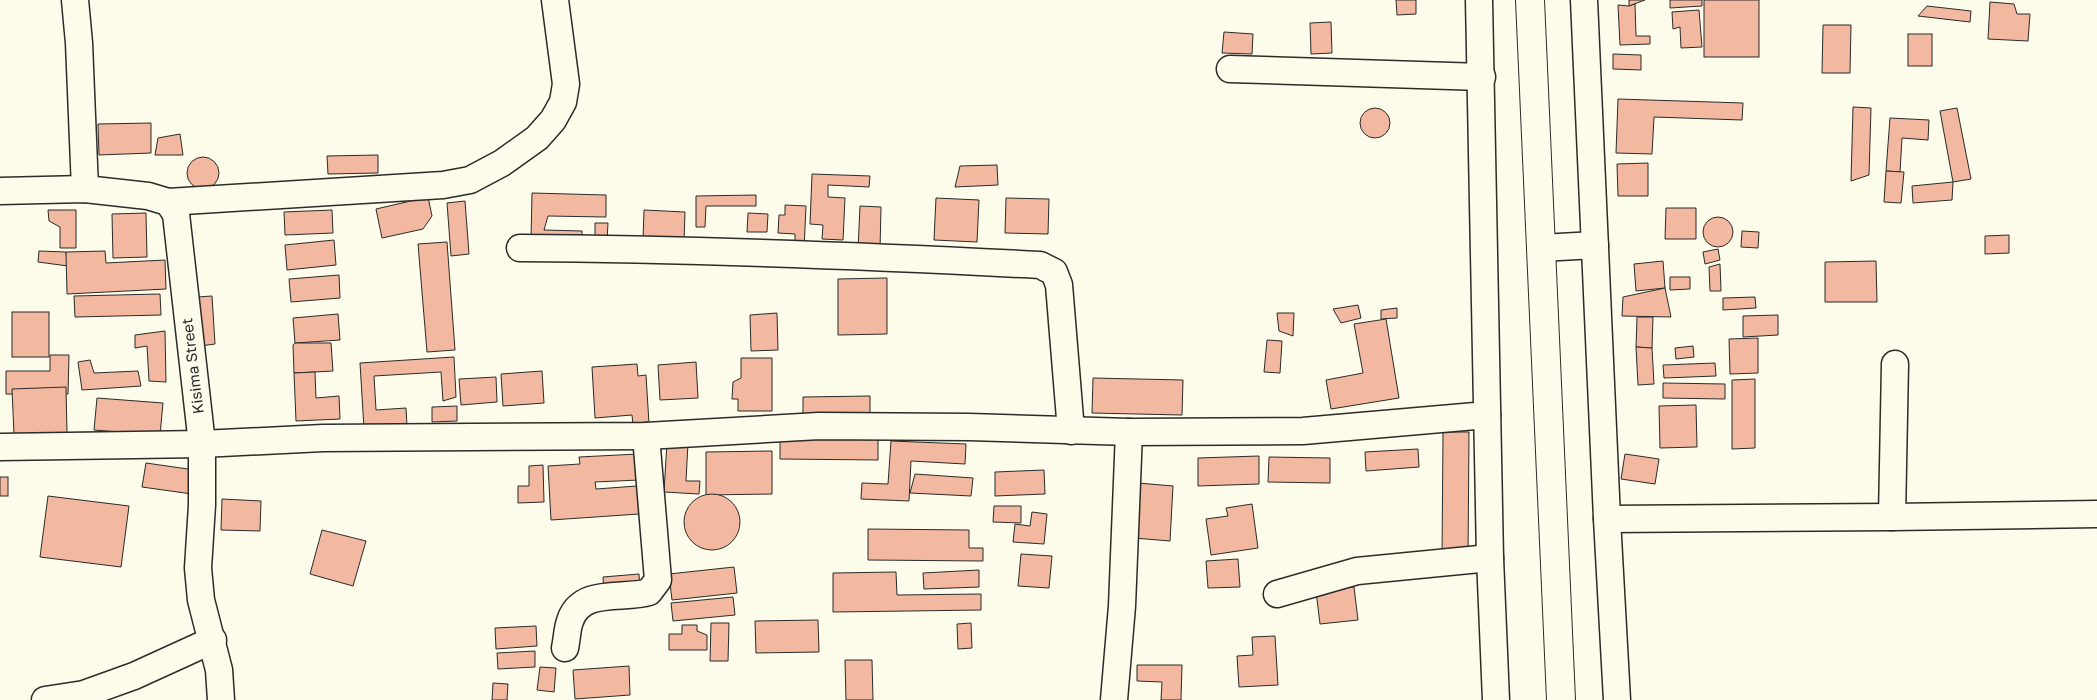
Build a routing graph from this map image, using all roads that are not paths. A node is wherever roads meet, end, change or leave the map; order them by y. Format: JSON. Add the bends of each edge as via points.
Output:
{"nodes":[{"id":1,"x":75,"y":0,"type":"edge"},
{"id":2,"x":555,"y":0,"type":"edge"},
{"id":3,"x":1479,"y":0,"type":"edge"},
{"id":4,"x":1530,"y":0,"type":"edge"},
{"id":5,"x":1584,"y":0,"type":"edge"},
{"id":6,"x":1230,"y":69,"type":"dead end"},
{"id":7,"x":1482,"y":77,"type":"junction"},
{"id":8,"x":85,"y":189,"type":"junction"},
{"id":9,"x":0,"y":191,"type":"edge"},
{"id":10,"x":168,"y":202,"type":"junction"},
{"id":11,"x":1594,"y":245,"type":"junction"},
{"id":12,"x":520,"y":248,"type":"dead end"},
{"id":13,"x":1541,"y":248,"type":"junction"},
{"id":14,"x":1894,"y":364,"type":"dead end"},
{"id":15,"x":1487,"y":415,"type":"junction"},
{"id":16,"x":1071,"y":431,"type":"junction"},
{"id":17,"x":1129,"y":432,"type":"junction"},
{"id":18,"x":646,"y":436,"type":"junction"},
{"id":19,"x":202,"y":444,"type":"junction"},
{"id":20,"x":0,"y":447,"type":"edge"},
{"id":21,"x":2097,"y":514,"type":"edge"},
{"id":22,"x":1892,"y":518,"type":"junction"},
{"id":23,"x":1607,"y":519,"type":"junction"},
{"id":24,"x":1490,"y":558,"type":"junction"},
{"id":25,"x":1277,"y":594,"type":"dead end"},
{"id":26,"x":213,"y":640,"type":"junction"},
{"id":27,"x":565,"y":648,"type":"dead end"},
{"id":28,"x":45,"y":700,"type":"edge"},
{"id":29,"x":221,"y":700,"type":"edge"},
{"id":30,"x":1114,"y":700,"type":"edge"},
{"id":31,"x":1496,"y":700,"type":"edge"},
{"id":32,"x":1560,"y":700,"type":"edge"},
{"id":33,"x":1617,"y":700,"type":"edge"}],
"edges":[{"from":1,"to":8,"type":"street"},
{"from":2,"to":10,"type":"street","via":[[566,84],[563,102],[537,138],[502,163],[470,180],[444,185]]},
{"from":3,"to":7,"type":"street"},
{"from":4,"to":13,"type":"highway"},
{"from":5,"to":11,"type":"street"},
{"from":6,"to":7,"type":"street"},
{"from":7,"to":15,"type":"street"},
{"from":8,"to":9,"type":"street"},
{"from":8,"to":10,"type":"street","via":[[148,196]]},
{"from":10,"to":19,"type":"street","name":"Kisima Street","via":[[176,214],[178,226]]},
{"from":11,"to":13,"type":"street"},
{"from":11,"to":23,"type":"street"},
{"from":12,"to":16,"type":"street","via":[[677,249],[1040,265],[1054,272],[1060,285]]},
{"from":13,"to":32,"type":"highway"},
{"from":14,"to":22,"type":"street"},
{"from":15,"to":17,"type":"street","via":[[1303,431]]},
{"from":15,"to":24,"type":"street"},
{"from":16,"to":17,"type":"street"},
{"from":16,"to":18,"type":"street","via":[[819,426]]},
{"from":17,"to":30,"type":"street","via":[[1122,606]]},
{"from":18,"to":19,"type":"street","via":[[323,438]]},
{"from":18,"to":27,"type":"street","via":[[658,580],[649,592],[599,596],[581,605],[570,621]]},
{"from":19,"to":20,"type":"street"},
{"from":19,"to":26,"type":"street","name":"Kisima Street","via":[[198,568],[201,600]]},
{"from":21,"to":22,"type":"street"},
{"from":22,"to":23,"type":"street"},
{"from":23,"to":33,"type":"street"},
{"from":24,"to":25,"type":"street","via":[[1358,571]]},
{"from":24,"to":31,"type":"street"},
{"from":26,"to":28,"type":"street","via":[[134,676],[84,694]]},
{"from":26,"to":29,"type":"street","name":"Kisima Street"}]}
